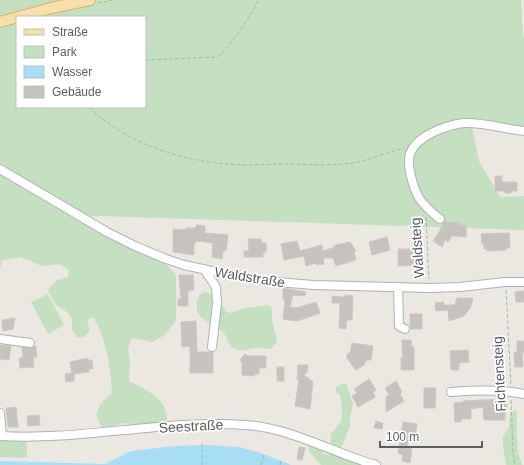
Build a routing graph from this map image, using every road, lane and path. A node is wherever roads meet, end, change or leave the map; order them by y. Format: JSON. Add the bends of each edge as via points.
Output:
{"nodes":[{"id":1,"x":90,"y":0,"type":"edge"},
{"id":2,"x":259,"y":0,"type":"edge"},
{"id":3,"x":22,"y":16,"type":"edge"},
{"id":4,"x":16,"y":18,"type":"edge"},
{"id":5,"x":0,"y":22,"type":"edge"},
{"id":6,"x":146,"y":60,"type":"edge"},
{"id":7,"x":90,"y":108,"type":"edge"},
{"id":8,"x":524,"y":131,"type":"edge"},
{"id":9,"x":416,"y":144,"type":"junction"},
{"id":10,"x":0,"y":169,"type":"edge"},
{"id":11,"x":424,"y":207,"type":"junction"},
{"id":12,"x":440,"y":219,"type":"dead end"},
{"id":13,"x":204,"y":269,"type":"junction"},
{"id":14,"x":505,"y":282,"type":"junction"},
{"id":15,"x":524,"y":282,"type":"edge"},
{"id":16,"x":398,"y":287,"type":"junction"},
{"id":17,"x":430,"y":288,"type":"junction"},
{"id":18,"x":405,"y":329,"type":"dead end"},
{"id":19,"x":0,"y":339,"type":"edge"},
{"id":20,"x":30,"y":343,"type":"dead end"},
{"id":21,"x":212,"y":347,"type":"dead end"},
{"id":22,"x":511,"y":391,"type":"junction"},
{"id":23,"x":451,"y":392,"type":"dead end"},
{"id":24,"x":524,"y":394,"type":"edge"},
{"id":25,"x":0,"y":413,"type":"edge"},
{"id":26,"x":1,"y":436,"type":"edge"},
{"id":27,"x":202,"y":443,"type":"dead end"},
{"id":28,"x":264,"y":454,"type":"dead end"},
{"id":29,"x":281,"y":461,"type":"dead end"},
{"id":30,"x":202,"y":465,"type":"edge"},
{"id":31,"x":260,"y":465,"type":"edge"},
{"id":32,"x":280,"y":465,"type":"edge"},
{"id":33,"x":376,"y":465,"type":"edge"},
{"id":34,"x":515,"y":465,"type":"edge"}],
"edges":[{"from":1,"to":3,"type":"main road"},
{"from":2,"to":6,"type":"path","via":[[240,31],[217,57]]},
{"from":4,"to":5,"type":"main road"},
{"from":7,"to":9,"type":"path","via":[[125,135],[172,154],[206,162],[244,165],[335,165],[358,162]]},
{"from":8,"to":9,"type":"street","via":[[465,123],[443,128]]},
{"from":9,"to":11,"type":"street","via":[[410,154],[409,166],[416,192]]},
{"from":10,"to":13,"type":"street","name":"Waldstraße","via":[[135,246],[172,261]]},
{"from":11,"to":12,"type":"street"},
{"from":11,"to":17,"type":"path","name":"Waldsteig"},
{"from":13,"to":16,"type":"street","name":"Waldstraße","via":[[291,284]]},
{"from":13,"to":21,"type":"street","via":[[216,287],[217,304]]},
{"from":14,"to":15,"type":"street","name":"Waldstraße"},
{"from":14,"to":17,"type":"street","name":"Waldstraße"},
{"from":14,"to":22,"type":"path","name":"Fichtensteig"},
{"from":16,"to":17,"type":"street","name":"Waldstraße"},
{"from":16,"to":18,"type":"street","via":[[399,326]]},
{"from":19,"to":20,"type":"street"},
{"from":22,"to":23,"type":"street"},
{"from":22,"to":24,"type":"street"},
{"from":22,"to":34,"type":"path","name":"Fichtensteig"},
{"from":25,"to":26,"type":"street"},
{"from":26,"to":33,"type":"street","name":"Seestraße","via":[[79,435],[175,426],[247,425],[289,434]]},
{"from":27,"to":30,"type":"path"},
{"from":28,"to":31,"type":"path"},
{"from":29,"to":32,"type":"path"}]}
